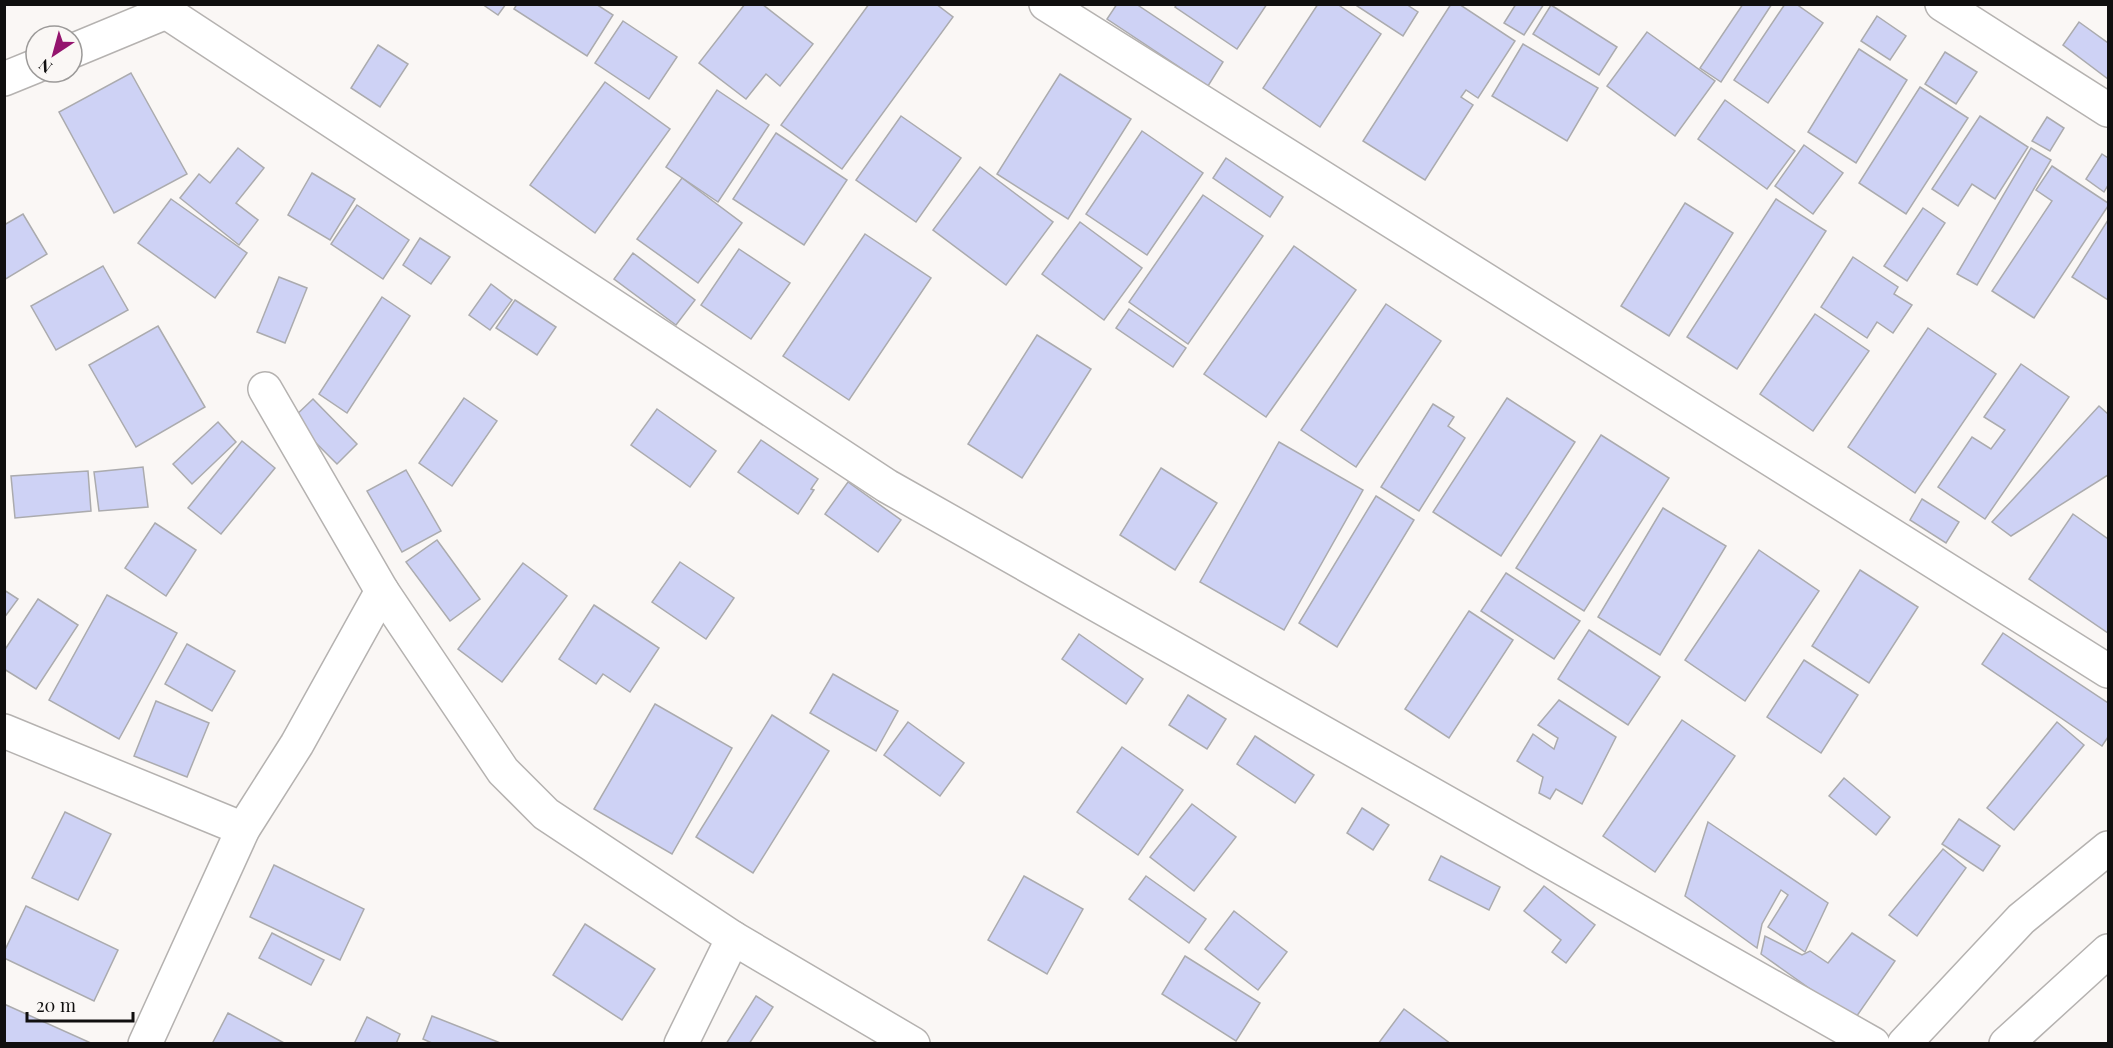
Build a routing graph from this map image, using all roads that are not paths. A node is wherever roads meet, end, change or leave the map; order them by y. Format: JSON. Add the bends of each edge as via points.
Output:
{"nodes":[{"id":1,"x":1046,"y":4,"type":"edge"},
{"id":2,"x":1942,"y":4,"type":"edge"},
{"id":3,"x":160,"y":8,"type":"edge"},
{"id":4,"x":84,"y":45,"type":"edge"},
{"id":5,"x":24,"y":71,"type":"edge"},
{"id":6,"x":4,"y":79,"type":"edge"},
{"id":7,"x":2109,"y":110,"type":"edge"},
{"id":8,"x":265,"y":389,"type":"dead end"},
{"id":9,"x":382,"y":591,"type":"junction"},
{"id":10,"x":2109,"y":671,"type":"edge"},
{"id":11,"x":4,"y":730,"type":"edge"},
{"id":12,"x":243,"y":829,"type":"junction"},
{"id":13,"x":2109,"y":848,"type":"edge"},
{"id":14,"x":733,"y":938,"type":"junction"},
{"id":15,"x":2109,"y":951,"type":"edge"},
{"id":16,"x":145,"y":1044,"type":"edge"},
{"id":17,"x":681,"y":1044,"type":"edge"},
{"id":18,"x":914,"y":1044,"type":"edge"},
{"id":19,"x":1873,"y":1044,"type":"edge"},
{"id":20,"x":1904,"y":1044,"type":"edge"},
{"id":21,"x":2006,"y":1044,"type":"edge"}],
"edges":[{"from":1,"to":10,"type":"street"},
{"from":2,"to":7,"type":"street"},
{"from":3,"to":4,"type":"street"},
{"from":3,"to":19,"type":"street","via":[[887,486]]},
{"from":5,"to":6,"type":"street"},
{"from":8,"to":9,"type":"street"},
{"from":9,"to":12,"type":"street","via":[[297,744]]},
{"from":9,"to":14,"type":"street","via":[[503,771],[546,814]]},
{"from":11,"to":12,"type":"street"},
{"from":12,"to":16,"type":"street"},
{"from":13,"to":20,"type":"street","via":[[2020,919]]},
{"from":14,"to":17,"type":"street"},
{"from":14,"to":18,"type":"street"},
{"from":15,"to":21,"type":"street"}]}
